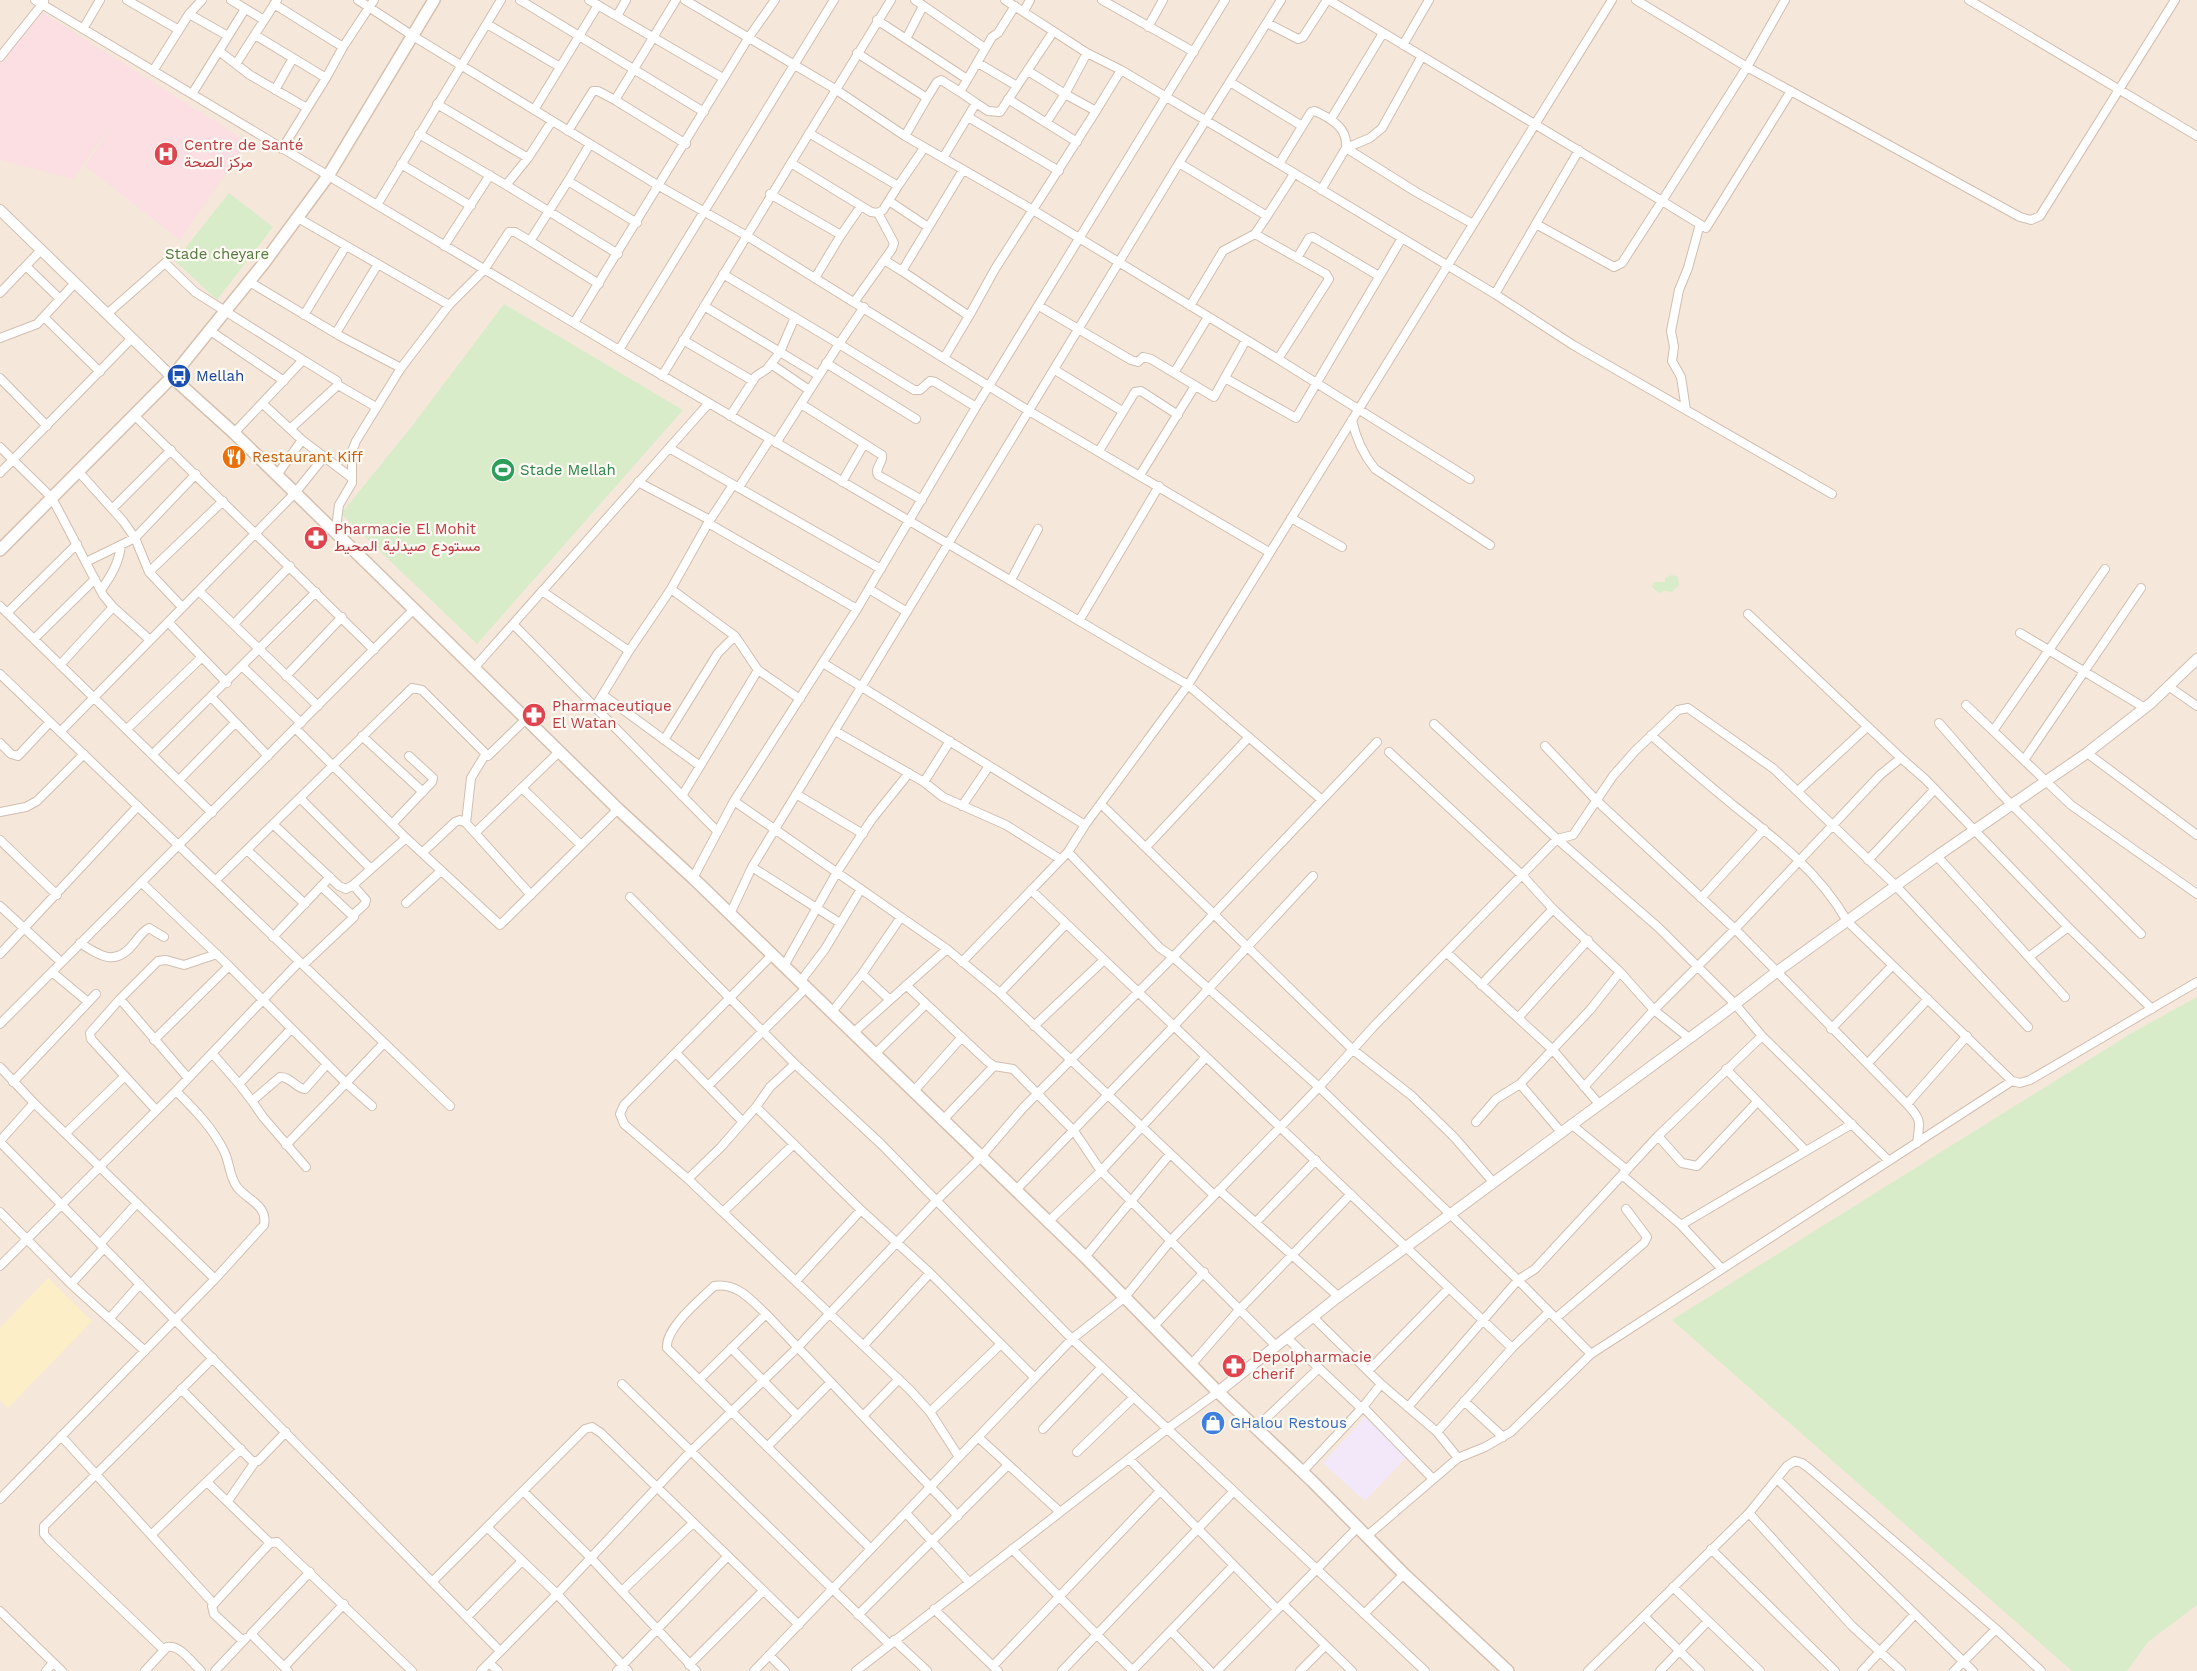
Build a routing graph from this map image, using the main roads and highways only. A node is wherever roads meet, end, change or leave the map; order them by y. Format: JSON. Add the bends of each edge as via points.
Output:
{"nodes":[{"id":1,"x":434,"y":0,"type":"edge"},
{"id":2,"x":172,"y":377,"type":"junction"},
{"id":3,"x":0,"y":550,"type":"edge"},
{"id":4,"x":1500,"y":1669,"type":"edge"}],
"edges":[{"from":1,"to":2,"type":"main road","via":[[328,176]]},
{"from":2,"to":3,"type":"main road"},
{"from":2,"to":4,"type":"main road","via":[[234,433],[559,752],[1084,1257]]}]}
